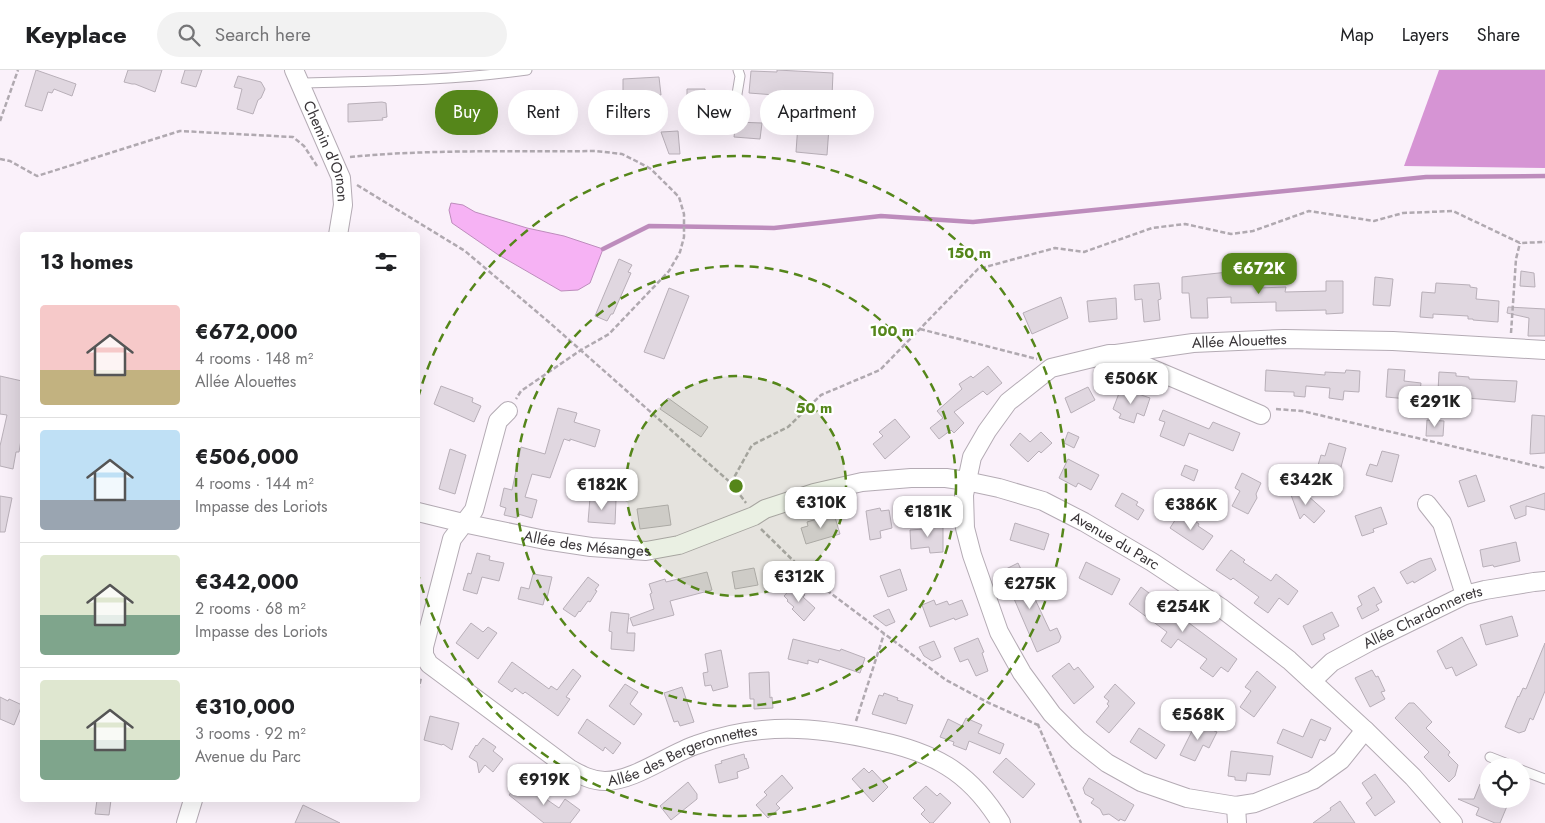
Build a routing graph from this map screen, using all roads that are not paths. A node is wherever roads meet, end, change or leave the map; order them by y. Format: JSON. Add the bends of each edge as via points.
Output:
{"nodes":[{"id":1,"x":528,"y":70,"type":"edge"},
{"id":2,"x":738,"y":70,"type":"edge"},
{"id":3,"x":297,"y":76,"type":"edge"},
{"id":4,"x":738,"y":90,"type":"edge"},
{"id":5,"x":338,"y":232,"type":"edge"},
{"id":6,"x":1545,"y":350,"type":"edge"},
{"id":7,"x":1116,"y":354,"type":"junction"},
{"id":8,"x":508,"y":411,"type":"road end"},
{"id":9,"x":1267,"y":412,"type":"road end"},
{"id":10,"x":966,"y":481,"type":"junction"},
{"id":11,"x":1428,"y":504,"type":"dead end"},
{"id":12,"x":420,"y":512,"type":"edge"},
{"id":13,"x":754,"y":516,"type":"joint"},
{"id":14,"x":464,"y":523,"type":"junction"},
{"id":15,"x":1545,"y":581,"type":"edge"},
{"id":16,"x":1465,"y":595,"type":"junction"},
{"id":17,"x":1312,"y":681,"type":"junction"},
{"id":18,"x":1365,"y":730,"type":"junction"},
{"id":19,"x":1530,"y":773,"type":"edge"},
{"id":20,"x":1545,"y":779,"type":"edge"},
{"id":21,"x":192,"y":802,"type":"edge"},
{"id":22,"x":1236,"y":814,"type":"edge"},
{"id":23,"x":186,"y":823,"type":"edge"},
{"id":24,"x":1001,"y":823,"type":"edge"},
{"id":25,"x":1452,"y":823,"type":"edge"}],
"edges":[{"from":1,"to":3,"type":"lane","via":[[422,80]]},
{"from":2,"to":4,"type":"lane"},
{"from":3,"to":5,"type":"street","name":"Chemin d'Ornon","via":[[341,178],[343,205]]},
{"from":6,"to":7,"type":"street","name":"Allée Alouettes","via":[[1393,341],[1284,339],[1193,343]]},
{"from":7,"to":9,"type":"street"},
{"from":7,"to":10,"type":"street","name":"Allée Alouettes","via":[[1051,368],[1008,402],[986,431],[972,457]]},
{"from":8,"to":14,"type":"street","name":"Allée des Bergeronnettes","via":[[498,421],[474,510]]},
{"from":10,"to":13,"type":"street","name":"Avenue du Parc","via":[[911,478],[862,482],[814,493],[765,509]]},
{"from":10,"to":17,"type":"street","name":"Avenue du Parc","via":[[1043,501],[1084,522],[1220,607]]},
{"from":10,"to":22,"type":"street","name":"Allée Alouettes","via":[[966,528],[972,555],[999,632],[1045,720],[1141,782]]},
{"from":11,"to":16,"type":"street","via":[[1442,523]]},
{"from":12,"to":14,"type":"street","name":"Allée des Mésanges"},
{"from":13,"to":14,"type":"street","name":"Allée des Mésanges","via":[[679,545],[646,551],[545,540]]},
{"from":14,"to":24,"type":"street","name":"Allée des Bergeronnettes","via":[[452,539],[424,655],[429,664],[579,774],[605,782],[621,779],[696,745],[733,734],[803,728],[852,734],[921,753],[948,766],[976,788]]},
{"from":15,"to":16,"type":"street","name":"Allée Chardonnerets"},
{"from":16,"to":17,"type":"street","name":"Allée Chardonnerets","via":[[1332,662]]},
{"from":17,"to":18,"type":"street","name":"Avenue du Parc"},
{"from":18,"to":22,"type":"street","via":[[1341,760],[1313,780]]},
{"from":18,"to":25,"type":"street","name":"Avenue du Parc","via":[[1413,777]]},
{"from":19,"to":20,"type":"lane"},
{"from":21,"to":23,"type":"street"}]}
